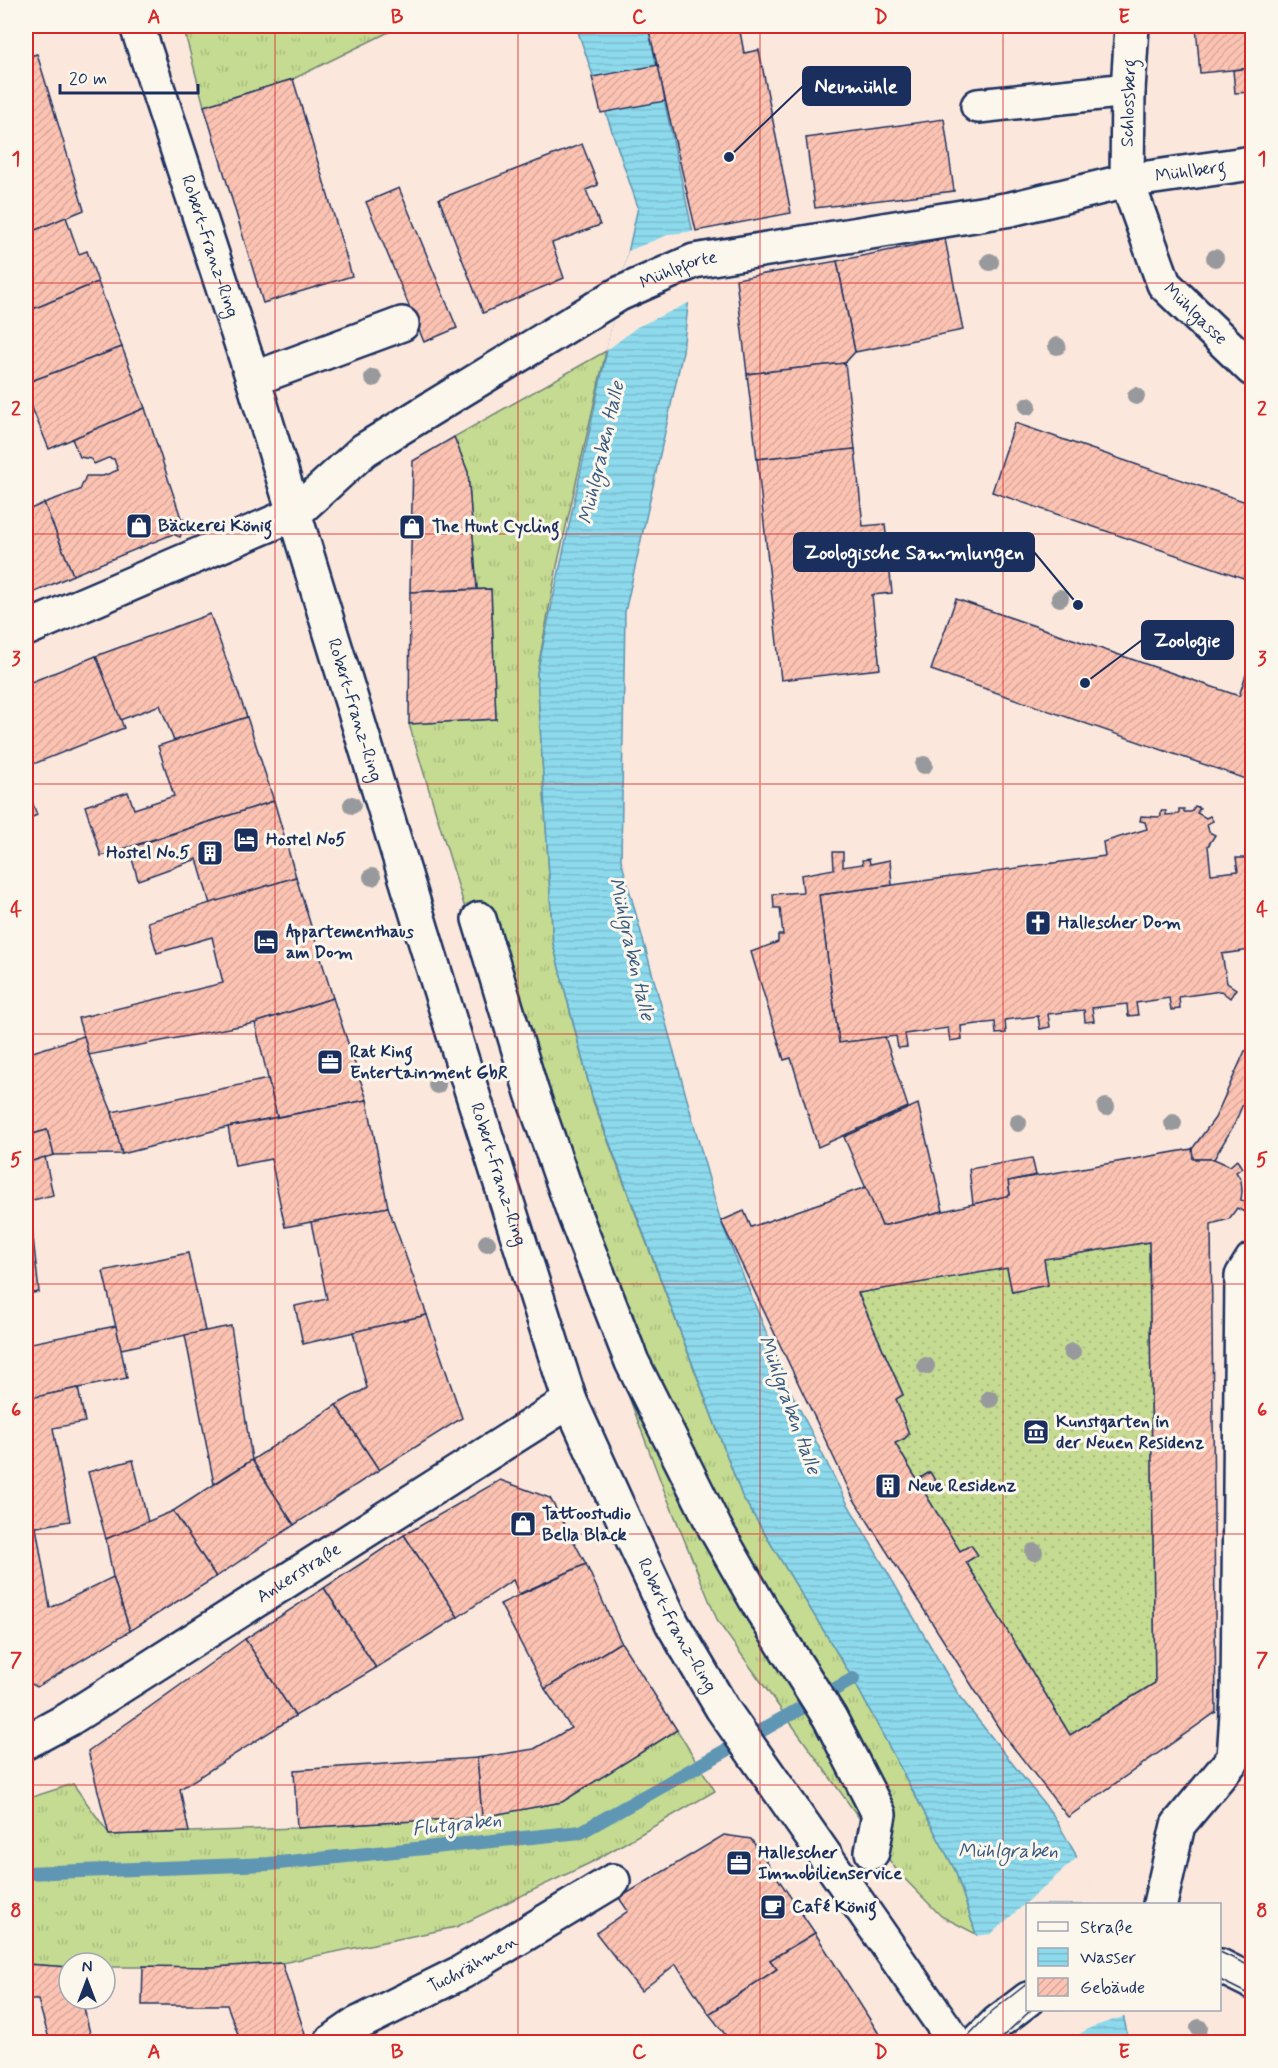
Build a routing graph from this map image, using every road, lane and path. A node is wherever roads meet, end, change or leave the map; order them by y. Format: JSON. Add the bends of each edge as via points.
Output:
{"nodes":[{"id":1,"x":137,"y":26,"type":"edge"},
{"id":2,"x":1132,"y":26,"type":"edge"},
{"id":3,"x":1128,"y":90,"type":"junction"},
{"id":4,"x":978,"y":106,"type":"dead end"},
{"id":5,"x":1252,"y":163,"type":"edge"},
{"id":6,"x":1127,"y":181,"type":"junction"},
{"id":7,"x":402,"y":324,"type":"dead end"},
{"id":8,"x":1252,"y":369,"type":"edge"},
{"id":9,"x":253,"y":379,"type":"junction"},
{"id":10,"x":294,"y":514,"type":"junction"},
{"id":11,"x":26,"y":629,"type":"edge"},
{"id":12,"x":479,"y":919,"type":"dead end"},
{"id":13,"x":1252,"y":1260,"type":"edge"},
{"id":14,"x":570,"y":1401,"type":"junction"},
{"id":15,"x":1245,"y":1696,"type":"edge"},
{"id":16,"x":26,"y":1742,"type":"edge"},
{"id":17,"x":872,"y":1852,"type":"dead end"},
{"id":18,"x":613,"y":1881,"type":"dead end"},
{"id":19,"x":1160,"y":1903,"type":"edge"},
{"id":20,"x":1221,"y":1966,"type":"edge"},
{"id":21,"x":1252,"y":1982,"type":"edge"},
{"id":22,"x":1026,"y":2001,"type":"edge"},
{"id":23,"x":988,"y":2032,"type":"edge"},
{"id":24,"x":331,"y":2043,"type":"edge"},
{"id":25,"x":955,"y":2043,"type":"edge"}],
"edges":[{"from":1,"to":9,"type":"street","name":"Robert-Franz-Ring"},
{"from":2,"to":3,"type":"street","name":"Schlossberg"},
{"from":3,"to":4,"type":"street"},
{"from":3,"to":6,"type":"street","name":"Schlossberg"},
{"from":5,"to":6,"type":"street","name":"Mühlberg"},
{"from":6,"to":8,"type":"street","name":"Mühlgasse","via":[[1164,284]]},
{"from":6,"to":10,"type":"street","name":"Mühlpforte","via":[[1011,209],[694,261],[619,294],[364,450]]},
{"from":7,"to":9,"type":"street"},
{"from":9,"to":10,"type":"street","name":"Robert-Franz-Ring"},
{"from":10,"to":11,"type":"street","name":"Mühlpforte"},
{"from":10,"to":14,"type":"street","name":"Robert-Franz-Ring"},
{"from":12,"to":17,"type":"street","via":[[532,1093],[632,1362],[715,1528],[830,1718],[879,1814]]},
{"from":13,"to":15,"type":"street","via":[[1242,1276]]},
{"from":14,"to":16,"type":"street","name":"Ankerstraße","via":[[69,1719]]},
{"from":14,"to":25,"type":"street","name":"Robert-Franz-Ring","via":[[672,1623],[722,1708]]},
{"from":15,"to":19,"type":"street","via":[[1234,1758],[1178,1825]]},
{"from":18,"to":24,"type":"street","name":"Tuchrähmen","via":[[462,1972],[357,2024]]},
{"from":20,"to":21,"type":"street"},
{"from":22,"to":23,"type":"street"}]}
